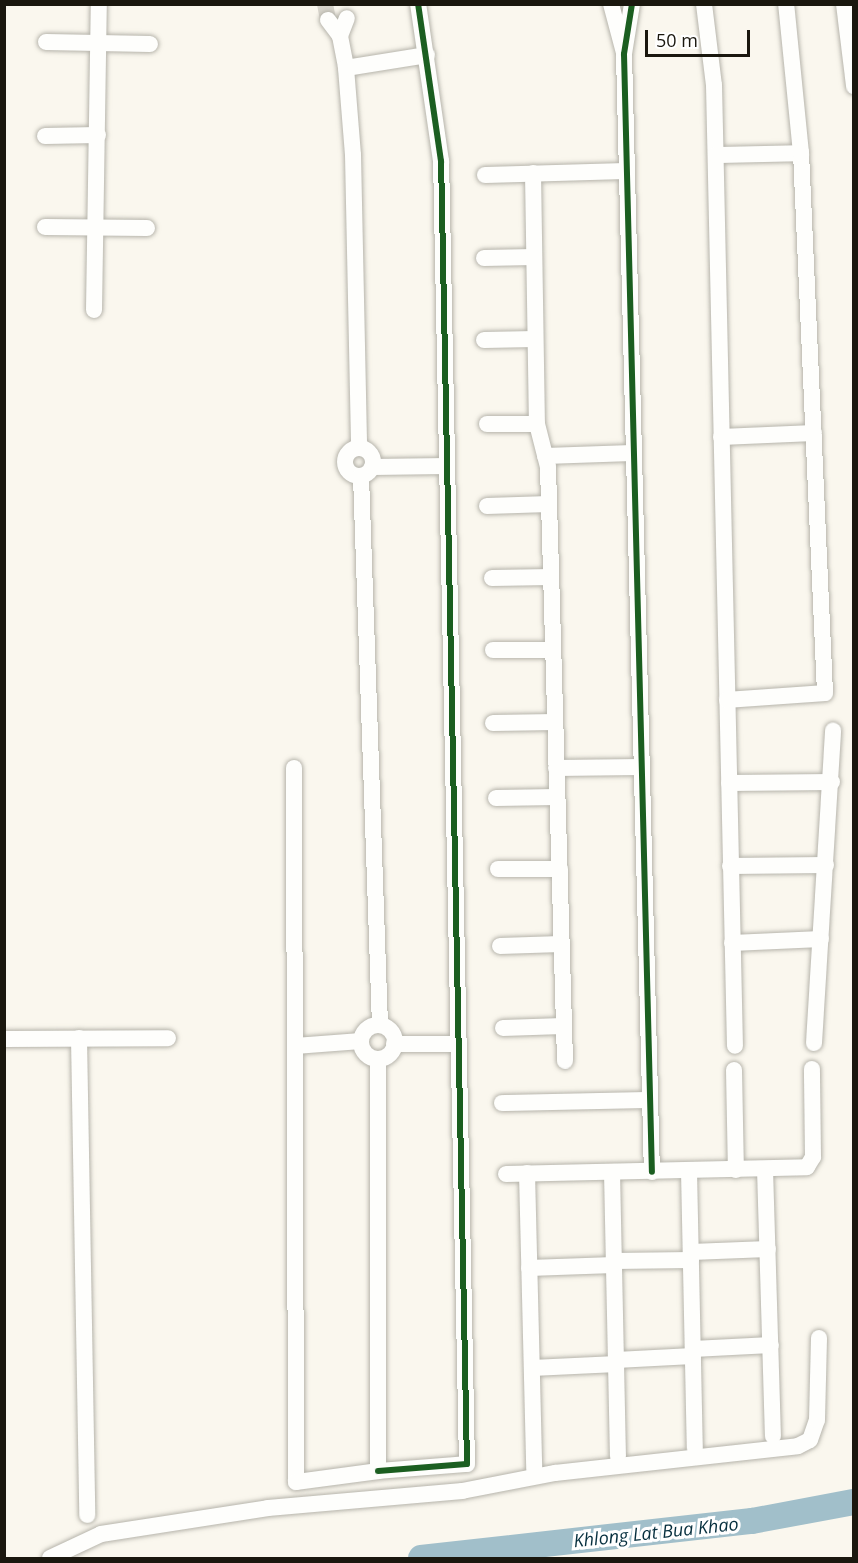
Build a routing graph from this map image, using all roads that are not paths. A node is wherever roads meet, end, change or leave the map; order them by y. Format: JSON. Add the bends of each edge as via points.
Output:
{"nodes":[{"id":1,"x":99,"y":4,"type":"edge"},
{"id":2,"x":418,"y":4,"type":"edge"},
{"id":3,"x":611,"y":4,"type":"edge"},
{"id":4,"x":632,"y":4,"type":"edge"},
{"id":5,"x":704,"y":4,"type":"edge"},
{"id":6,"x":786,"y":4,"type":"edge"},
{"id":7,"x":844,"y":4,"type":"edge"},
{"id":8,"x":346,"y":18,"type":"tunnel mouth"},
{"id":9,"x":328,"y":20,"type":"tunnel mouth"},
{"id":10,"x":340,"y":36,"type":"junction"},
{"id":11,"x":46,"y":42,"type":"dead end"},
{"id":12,"x":99,"y":43,"type":"junction"},
{"id":13,"x":150,"y":44,"type":"dead end"},
{"id":14,"x":624,"y":54,"type":"junction"},
{"id":15,"x":427,"y":55,"type":"junction"},
{"id":16,"x":346,"y":68,"type":"junction"},
{"id":17,"x":854,"y":86,"type":"edge"},
{"id":18,"x":45,"y":135,"type":"dead end"},
{"id":19,"x":98,"y":135,"type":"junction"},
{"id":20,"x":801,"y":153,"type":"junction"},
{"id":21,"x":716,"y":155,"type":"junction"},
{"id":22,"x":626,"y":171,"type":"junction"},
{"id":23,"x":533,"y":173,"type":"junction"},
{"id":24,"x":486,"y":175,"type":"dead end"},
{"id":25,"x":97,"y":226,"type":"junction"},
{"id":26,"x":45,"y":227,"type":"dead end"},
{"id":27,"x":147,"y":228,"type":"dead end"},
{"id":28,"x":534,"y":257,"type":"junction"},
{"id":29,"x":484,"y":258,"type":"dead end"},
{"id":30,"x":94,"y":310,"type":"dead end"},
{"id":31,"x":535,"y":339,"type":"junction"},
{"id":32,"x":484,"y":340,"type":"dead end"},
{"id":33,"x":487,"y":424,"type":"dead end"},
{"id":34,"x":537,"y":424,"type":"junction"},
{"id":35,"x":814,"y":433,"type":"junction"},
{"id":36,"x":721,"y":437,"type":"junction"},
{"id":37,"x":359,"y":448,"type":"junction"},
{"id":38,"x":632,"y":453,"type":"junction"},
{"id":39,"x":545,"y":456,"type":"junction"},
{"id":40,"x":447,"y":466,"type":"junction"},
{"id":41,"x":366,"y":472,"type":"junction"},
{"id":42,"x":549,"y":504,"type":"junction"},
{"id":43,"x":488,"y":506,"type":"dead end"},
{"id":44,"x":492,"y":578,"type":"dead end"},
{"id":45,"x":551,"y":578,"type":"junction"},
{"id":46,"x":493,"y":650,"type":"dead end"},
{"id":47,"x":552,"y":650,"type":"junction"},
{"id":48,"x":727,"y":700,"type":"junction"},
{"id":49,"x":555,"y":722,"type":"junction"},
{"id":50,"x":493,"y":723,"type":"dead end"},
{"id":51,"x":833,"y":731,"type":"dead end"},
{"id":52,"x":641,"y":767,"type":"junction"},
{"id":53,"x":294,"y":768,"type":"dead end"},
{"id":54,"x":556,"y":768,"type":"junction"},
{"id":55,"x":832,"y":782,"type":"junction"},
{"id":56,"x":729,"y":783,"type":"junction"},
{"id":57,"x":557,"y":797,"type":"junction"},
{"id":58,"x":496,"y":798,"type":"dead end"},
{"id":59,"x":826,"y":865,"type":"junction"},
{"id":60,"x":730,"y":866,"type":"junction"},
{"id":61,"x":498,"y":869,"type":"dead end"},
{"id":62,"x":560,"y":869,"type":"junction"},
{"id":63,"x":821,"y":939,"type":"junction"},
{"id":64,"x":732,"y":943,"type":"junction"},
{"id":65,"x":561,"y":944,"type":"junction"},
{"id":66,"x":500,"y":946,"type":"dead end"},
{"id":67,"x":380,"y":1025,"type":"junction"},
{"id":68,"x":563,"y":1026,"type":"junction"},
{"id":69,"x":503,"y":1028,"type":"dead end"},
{"id":70,"x":79,"y":1038,"type":"junction"},
{"id":71,"x":168,"y":1038,"type":"dead end"},
{"id":72,"x":4,"y":1039,"type":"edge"},
{"id":73,"x":361,"y":1041,"type":"junction"},
{"id":74,"x":814,"y":1043,"type":"dead end"},
{"id":75,"x":394,"y":1044,"type":"junction"},
{"id":76,"x":458,"y":1044,"type":"junction"},
{"id":77,"x":295,"y":1046,"type":"junction"},
{"id":78,"x":735,"y":1046,"type":"dead end"},
{"id":79,"x":378,"y":1059,"type":"junction"},
{"id":80,"x":565,"y":1061,"type":"dead end"},
{"id":81,"x":812,"y":1069,"type":"dead end"},
{"id":82,"x":734,"y":1070,"type":"dead end"},
{"id":83,"x":650,"y":1100,"type":"junction"},
{"id":84,"x":502,"y":1103,"type":"dead end"},
{"id":85,"x":765,"y":1168,"type":"junction"},
{"id":86,"x":736,"y":1170,"type":"junction"},
{"id":87,"x":689,"y":1171,"type":"junction"},
{"id":88,"x":612,"y":1172,"type":"junction"},
{"id":89,"x":652,"y":1172,"type":"junction"},
{"id":90,"x":527,"y":1173,"type":"junction"},
{"id":91,"x":506,"y":1174,"type":"dead end"},
{"id":92,"x":768,"y":1249,"type":"junction"},
{"id":93,"x":691,"y":1256,"type":"junction"},
{"id":94,"x":614,"y":1263,"type":"junction"},
{"id":95,"x":529,"y":1268,"type":"junction"},
{"id":96,"x":819,"y":1338,"type":"dead end"},
{"id":97,"x":771,"y":1345,"type":"junction"},
{"id":98,"x":693,"y":1353,"type":"junction"},
{"id":99,"x":616,"y":1362,"type":"junction"},
{"id":100,"x":532,"y":1368,"type":"junction"},
{"id":101,"x":773,"y":1436,"type":"dead end"},
{"id":102,"x":695,"y":1448,"type":"dead end"},
{"id":103,"x":618,"y":1456,"type":"dead end"},
{"id":104,"x":534,"y":1469,"type":"dead end"},
{"id":105,"x":378,"y":1471,"type":"junction"},
{"id":106,"x":87,"y":1515,"type":"dead end"},
{"id":107,"x":50,"y":1558,"type":"edge"}],
"edges":[{"from":1,"to":12,"type":"street"},
{"from":2,"to":15,"type":"street"},
{"from":3,"to":14,"type":"street"},
{"from":4,"to":14,"type":"street"},
{"from":5,"to":21,"type":"street","via":[[712,51]]},
{"from":6,"to":20,"type":"street"},
{"from":7,"to":17,"type":"street"},
{"from":8,"to":10,"type":"street"},
{"from":9,"to":10,"type":"street"},
{"from":10,"to":16,"type":"street"},
{"from":11,"to":12,"type":"street"},
{"from":12,"to":13,"type":"street"},
{"from":12,"to":19,"type":"street"},
{"from":14,"to":22,"type":"street"},
{"from":15,"to":16,"type":"street"},
{"from":15,"to":40,"type":"street","via":[[441,161]]},
{"from":16,"to":37,"type":"street"},
{"from":18,"to":19,"type":"street"},
{"from":19,"to":25,"type":"street"},
{"from":20,"to":21,"type":"street"},
{"from":20,"to":35,"type":"street"},
{"from":21,"to":36,"type":"street"},
{"from":22,"to":23,"type":"street"},
{"from":22,"to":38,"type":"street"},
{"from":23,"to":24,"type":"street"},
{"from":23,"to":28,"type":"street"},
{"from":25,"to":26,"type":"street"},
{"from":25,"to":27,"type":"street"},
{"from":25,"to":30,"type":"street"},
{"from":28,"to":29,"type":"street"},
{"from":28,"to":31,"type":"street"},
{"from":31,"to":32,"type":"street"},
{"from":31,"to":34,"type":"street"},
{"from":33,"to":34,"type":"street"},
{"from":34,"to":39,"type":"street"},
{"from":35,"to":36,"type":"street"},
{"from":35,"to":48,"type":"street","via":[[825,693]]},
{"from":36,"to":48,"type":"street"},
{"from":37,"to":41,"type":"street","via":[[370,453]]},
{"from":37,"to":41,"type":"street","via":[[350,451],[345,464]]},
{"from":38,"to":39,"type":"street"},
{"from":38,"to":52,"type":"street"},
{"from":39,"to":42,"type":"street"},
{"from":40,"to":41,"type":"street"},
{"from":40,"to":76,"type":"street"},
{"from":41,"to":67,"type":"street"},
{"from":42,"to":43,"type":"street"},
{"from":42,"to":45,"type":"street"},
{"from":44,"to":45,"type":"street"},
{"from":45,"to":47,"type":"street"},
{"from":46,"to":47,"type":"street"},
{"from":47,"to":49,"type":"street"},
{"from":48,"to":56,"type":"street"},
{"from":49,"to":50,"type":"street"},
{"from":49,"to":54,"type":"street"},
{"from":51,"to":55,"type":"street"},
{"from":52,"to":54,"type":"street"},
{"from":52,"to":83,"type":"street"},
{"from":53,"to":77,"type":"street"},
{"from":54,"to":57,"type":"street"},
{"from":55,"to":56,"type":"street"},
{"from":55,"to":59,"type":"street"},
{"from":56,"to":60,"type":"street"},
{"from":57,"to":58,"type":"street"},
{"from":57,"to":62,"type":"street"},
{"from":59,"to":60,"type":"street"},
{"from":59,"to":63,"type":"street"},
{"from":60,"to":64,"type":"street"},
{"from":61,"to":62,"type":"street"},
{"from":62,"to":65,"type":"street"},
{"from":63,"to":64,"type":"street"},
{"from":63,"to":74,"type":"street"},
{"from":64,"to":78,"type":"street"},
{"from":65,"to":66,"type":"street"},
{"from":65,"to":68,"type":"street"},
{"from":67,"to":73,"type":"street","via":[[364,1031]]},
{"from":67,"to":75,"type":"street","via":[[390,1030]]},
{"from":68,"to":69,"type":"street"},
{"from":68,"to":80,"type":"street"},
{"from":70,"to":71,"type":"street"},
{"from":70,"to":72,"type":"street"},
{"from":70,"to":106,"type":"street"},
{"from":73,"to":77,"type":"street"},
{"from":73,"to":79,"type":"street","via":[[364,1052]]},
{"from":75,"to":76,"type":"street"},
{"from":75,"to":79,"type":"street"},
{"from":76,"to":105,"type":"street","via":[[466,1464]]},
{"from":77,"to":105,"type":"street","via":[[296,1482]]},
{"from":79,"to":105,"type":"street"},
{"from":81,"to":85,"type":"street","via":[[810,1164]]},
{"from":82,"to":86,"type":"street"},
{"from":83,"to":84,"type":"street"},
{"from":83,"to":89,"type":"street"},
{"from":85,"to":86,"type":"street"},
{"from":85,"to":92,"type":"street"},
{"from":86,"to":87,"type":"street"},
{"from":87,"to":89,"type":"street"},
{"from":87,"to":93,"type":"street"},
{"from":88,"to":89,"type":"street"},
{"from":88,"to":90,"type":"street"},
{"from":88,"to":94,"type":"street"},
{"from":90,"to":91,"type":"street"},
{"from":90,"to":95,"type":"street"},
{"from":92,"to":93,"type":"street"},
{"from":92,"to":97,"type":"street"},
{"from":93,"to":94,"type":"street"},
{"from":93,"to":98,"type":"street"},
{"from":94,"to":95,"type":"street"},
{"from":94,"to":99,"type":"street"},
{"from":95,"to":100,"type":"street"},
{"from":96,"to":107,"type":"street","via":[[817,1420],[810,1440],[798,1446],[555,1473],[462,1491],[257,1510],[101,1534]]},
{"from":97,"to":98,"type":"street"},
{"from":97,"to":101,"type":"street"},
{"from":98,"to":99,"type":"street"},
{"from":98,"to":102,"type":"street"},
{"from":99,"to":100,"type":"street"},
{"from":99,"to":103,"type":"street"},
{"from":100,"to":104,"type":"street"}]}
